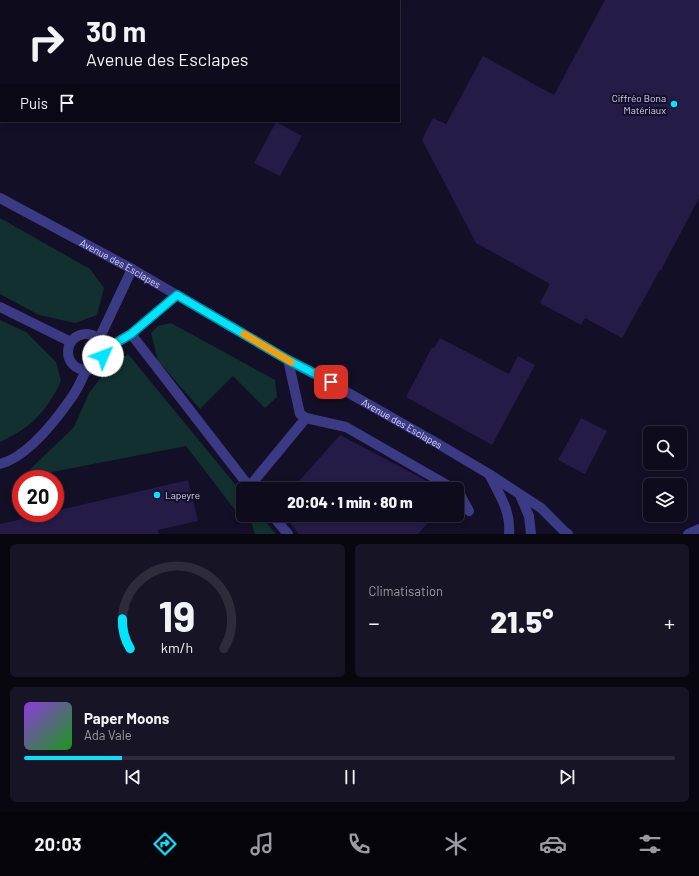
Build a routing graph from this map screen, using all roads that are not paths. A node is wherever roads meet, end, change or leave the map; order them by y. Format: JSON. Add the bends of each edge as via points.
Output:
{"nodes":[{"id":1,"x":0,"y":198,"type":"edge"},
{"id":2,"x":132,"y":269,"type":"junction"},
{"id":3,"x":177,"y":295,"type":"junction"},
{"id":4,"x":0,"y":307,"type":"edge"},
{"id":5,"x":131,"y":334,"type":"junction"},
{"id":6,"x":99,"y":339,"type":"junction"},
{"id":7,"x":71,"y":342,"type":"junction"},
{"id":8,"x":104,"y":350,"type":"junction"},
{"id":9,"x":288,"y":360,"type":"junction"},
{"id":10,"x":86,"y":370,"type":"junction"},
{"id":11,"x":306,"y":418,"type":"junction"},
{"id":12,"x":0,"y":464,"type":"edge"},
{"id":13,"x":489,"y":474,"type":"junction"},
{"id":14,"x":245,"y":482,"type":"edge"},
{"id":15,"x":255,"y":482,"type":"edge"},
{"id":16,"x":442,"y":482,"type":"edge"},
{"id":17,"x":520,"y":495,"type":"junction"},
{"id":18,"x":464,"y":502,"type":"edge"},
{"id":19,"x":469,"y":511,"type":"dead end"},
{"id":20,"x":278,"y":522,"type":"edge"},
{"id":21,"x":699,"y":529,"type":"edge"},
{"id":22,"x":288,"y":534,"type":"edge"},
{"id":23,"x":508,"y":534,"type":"edge"},
{"id":24,"x":531,"y":534,"type":"edge"},
{"id":25,"x":568,"y":534,"type":"edge"},
{"id":26,"x":688,"y":534,"type":"edge"}],
"edges":[{"from":1,"to":2,"type":"lane","name":"Avenue des Esclapes"},
{"from":2,"to":3,"type":"lane","name":"Avenue des Esclapes"},
{"from":2,"to":6,"type":"lane"},
{"from":3,"to":5,"type":"lane"},
{"from":3,"to":9,"type":"lane","name":"Avenue des Esclapes"},
{"from":4,"to":7,"type":"lane"},
{"from":5,"to":8,"type":"lane"},
{"from":5,"to":14,"type":"lane"},
{"from":6,"to":7,"type":"lane","via":[[84,334]]},
{"from":6,"to":8,"type":"lane"},
{"from":7,"to":10,"type":"lane","via":[[70,359],[78,368]]},
{"from":8,"to":10,"type":"lane","via":[[102,361],[94,368]]},
{"from":9,"to":11,"type":"lane","via":[[300,414]]},
{"from":9,"to":13,"type":"lane","name":"Avenue des Esclapes","via":[[331,382]]},
{"from":10,"to":12,"type":"lane","via":[[73,396],[35,443]]},
{"from":11,"to":15,"type":"lane"},
{"from":11,"to":16,"type":"lane","via":[[346,427]]},
{"from":13,"to":17,"type":"lane","name":"Avenue des Esclapes"},
{"from":13,"to":23,"type":"lane","via":[[508,513]]},
{"from":17,"to":24,"type":"lane","via":[[529,516]]},
{"from":17,"to":25,"type":"lane","name":"Avenue des Esclapes","via":[[541,508]]},
{"from":18,"to":19,"type":"lane"},
{"from":20,"to":22,"type":"lane"},
{"from":21,"to":26,"type":"lane"}]}
